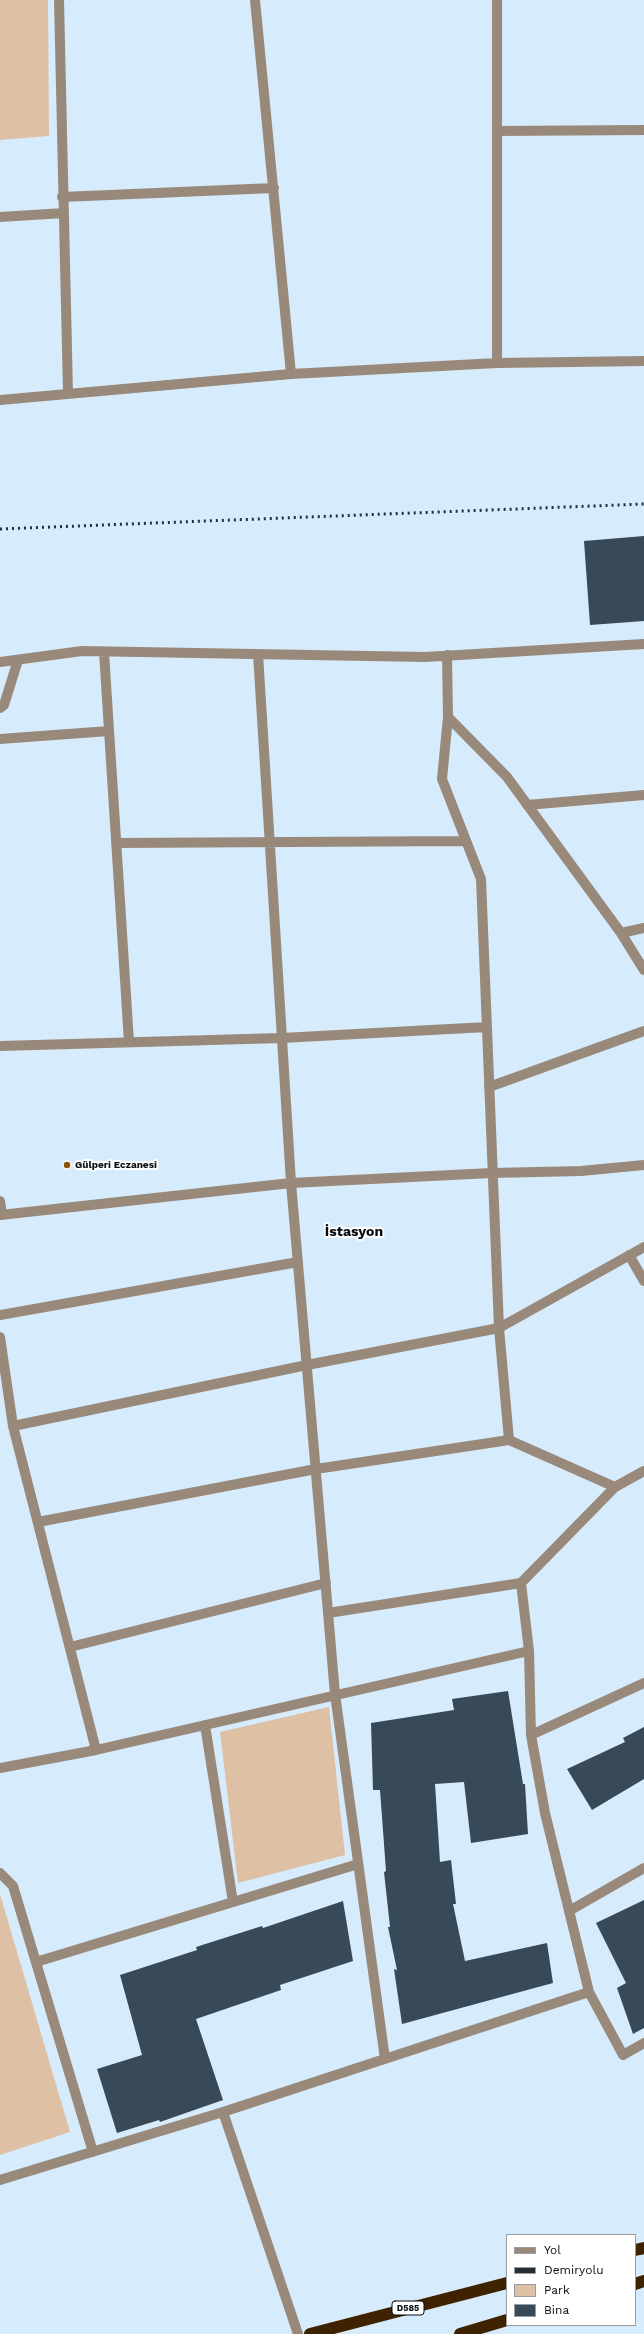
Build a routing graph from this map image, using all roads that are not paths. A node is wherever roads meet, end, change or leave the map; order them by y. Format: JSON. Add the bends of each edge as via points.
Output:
{"nodes":[{"id":1,"x":59,"y":0,"type":"edge"},
{"id":2,"x":255,"y":0,"type":"edge"},
{"id":3,"x":497,"y":0,"type":"edge"},
{"id":4,"x":644,"y":130,"type":"edge"},
{"id":5,"x":497,"y":131,"type":"junction"},
{"id":6,"x":274,"y":188,"type":"junction"},
{"id":7,"x":62,"y":196,"type":"junction"},
{"id":8,"x":64,"y":213,"type":"junction"},
{"id":9,"x":0,"y":217,"type":"edge"},
{"id":10,"x":644,"y":361,"type":"edge"},
{"id":11,"x":497,"y":364,"type":"junction"},
{"id":12,"x":291,"y":374,"type":"junction"},
{"id":13,"x":68,"y":393,"type":"junction"},
{"id":14,"x":0,"y":400,"type":"edge"},
{"id":15,"x":644,"y":644,"type":"edge"},
{"id":16,"x":104,"y":652,"type":"junction"},
{"id":17,"x":258,"y":654,"type":"junction"},
{"id":18,"x":447,"y":656,"type":"junction"},
{"id":19,"x":18,"y":660,"type":"junction"},
{"id":20,"x":0,"y":662,"type":"edge"},
{"id":21,"x":0,"y":708,"type":"edge"},
{"id":22,"x":448,"y":717,"type":"junction"},
{"id":23,"x":109,"y":731,"type":"junction"},
{"id":24,"x":0,"y":739,"type":"edge"},
{"id":25,"x":644,"y":795,"type":"edge"},
{"id":26,"x":527,"y":805,"type":"junction"},
{"id":27,"x":270,"y":841,"type":"junction"},
{"id":28,"x":466,"y":841,"type":"junction"},
{"id":29,"x":116,"y":843,"type":"junction"},
{"id":30,"x":644,"y":928,"type":"edge"},
{"id":31,"x":620,"y":932,"type":"junction"},
{"id":32,"x":644,"y":970,"type":"edge"},
{"id":33,"x":487,"y":1027,"type":"junction"},
{"id":34,"x":644,"y":1031,"type":"edge"},
{"id":35,"x":282,"y":1038,"type":"junction"},
{"id":36,"x":130,"y":1042,"type":"junction"},
{"id":37,"x":0,"y":1046,"type":"edge"},
{"id":38,"x":489,"y":1087,"type":"junction"},
{"id":39,"x":644,"y":1165,"type":"edge"},
{"id":40,"x":492,"y":1173,"type":"junction"},
{"id":41,"x":291,"y":1183,"type":"junction"},
{"id":42,"x":0,"y":1201,"type":"edge"},
{"id":43,"x":1,"y":1215,"type":"edge"},
{"id":44,"x":644,"y":1246,"type":"edge"},
{"id":45,"x":629,"y":1255,"type":"junction"},
{"id":46,"x":298,"y":1262,"type":"junction"},
{"id":47,"x":644,"y":1281,"type":"edge"},
{"id":48,"x":0,"y":1315,"type":"edge"},
{"id":49,"x":499,"y":1328,"type":"junction"},
{"id":50,"x":0,"y":1337,"type":"edge"},
{"id":51,"x":307,"y":1364,"type":"junction"},
{"id":52,"x":13,"y":1426,"type":"junction"},
{"id":53,"x":509,"y":1440,"type":"junction"},
{"id":54,"x":316,"y":1469,"type":"junction"},
{"id":55,"x":644,"y":1471,"type":"edge"},
{"id":56,"x":615,"y":1487,"type":"junction"},
{"id":57,"x":38,"y":1522,"type":"junction"},
{"id":58,"x":326,"y":1583,"type":"junction"},
{"id":59,"x":521,"y":1583,"type":"junction"},
{"id":60,"x":328,"y":1613,"type":"junction"},
{"id":61,"x":70,"y":1647,"type":"junction"},
{"id":62,"x":529,"y":1651,"type":"junction"},
{"id":63,"x":644,"y":1683,"type":"edge"},
{"id":64,"x":335,"y":1694,"type":"junction"},
{"id":65,"x":204,"y":1725,"type":"junction"},
{"id":66,"x":531,"y":1735,"type":"junction"},
{"id":67,"x":96,"y":1750,"type":"junction"},
{"id":68,"x":0,"y":1768,"type":"edge"},
{"id":69,"x":358,"y":1864,"type":"junction"},
{"id":70,"x":644,"y":1868,"type":"edge"},
{"id":71,"x":0,"y":1873,"type":"edge"},
{"id":72,"x":233,"y":1902,"type":"junction"},
{"id":73,"x":569,"y":1911,"type":"junction"},
{"id":74,"x":36,"y":1962,"type":"junction"},
{"id":75,"x":589,"y":1992,"type":"junction"},
{"id":76,"x":644,"y":2043,"type":"edge"},
{"id":77,"x":385,"y":2059,"type":"junction"},
{"id":78,"x":223,"y":2112,"type":"junction"},
{"id":79,"x":93,"y":2152,"type":"junction"},
{"id":80,"x":0,"y":2180,"type":"edge"},
{"id":81,"x":506,"y":2283,"type":"edge"},
{"id":82,"x":506,"y":2320,"type":"edge"},
{"id":83,"x":298,"y":2334,"type":"edge"},
{"id":84,"x":310,"y":2334,"type":"edge"},
{"id":85,"x":460,"y":2334,"type":"edge"}],
"edges":[{"from":1,"to":7,"type":"street"},
{"from":2,"to":6,"type":"street"},
{"from":3,"to":5,"type":"street"},
{"from":4,"to":5,"type":"street"},
{"from":5,"to":11,"type":"street"},
{"from":6,"to":7,"type":"street"},
{"from":6,"to":12,"type":"street"},
{"from":7,"to":8,"type":"street"},
{"from":8,"to":9,"type":"street"},
{"from":8,"to":13,"type":"street"},
{"from":10,"to":11,"type":"street"},
{"from":11,"to":12,"type":"street"},
{"from":12,"to":13,"type":"street"},
{"from":13,"to":14,"type":"street"},
{"from":15,"to":18,"type":"street"},
{"from":16,"to":17,"type":"street"},
{"from":16,"to":19,"type":"street","via":[[82,651]]},
{"from":16,"to":23,"type":"street"},
{"from":17,"to":18,"type":"street"},
{"from":17,"to":27,"type":"street"},
{"from":18,"to":22,"type":"street"},
{"from":19,"to":20,"type":"street"},
{"from":19,"to":21,"type":"street","via":[[4,705]]},
{"from":22,"to":26,"type":"street","via":[[507,777]]},
{"from":22,"to":28,"type":"street","via":[[442,779]]},
{"from":23,"to":24,"type":"street"},
{"from":23,"to":29,"type":"street"},
{"from":25,"to":26,"type":"street"},
{"from":26,"to":31,"type":"street"},
{"from":27,"to":28,"type":"street"},
{"from":27,"to":29,"type":"street"},
{"from":27,"to":35,"type":"street"},
{"from":28,"to":33,"type":"street","via":[[481,879]]},
{"from":29,"to":36,"type":"street"},
{"from":30,"to":31,"type":"street"},
{"from":31,"to":32,"type":"street"},
{"from":33,"to":35,"type":"street"},
{"from":33,"to":38,"type":"street"},
{"from":34,"to":38,"type":"street"},
{"from":35,"to":36,"type":"street"},
{"from":35,"to":41,"type":"street"},
{"from":36,"to":37,"type":"street"},
{"from":38,"to":40,"type":"street"},
{"from":39,"to":40,"type":"street","via":[[581,1171]]},
{"from":40,"to":41,"type":"street"},
{"from":40,"to":49,"type":"street"},
{"from":41,"to":43,"type":"street"},
{"from":41,"to":46,"type":"street"},
{"from":42,"to":43,"type":"street"},
{"from":44,"to":45,"type":"street"},
{"from":45,"to":47,"type":"street"},
{"from":45,"to":49,"type":"street"},
{"from":46,"to":48,"type":"street"},
{"from":46,"to":51,"type":"street"},
{"from":49,"to":51,"type":"street"},
{"from":49,"to":53,"type":"street"},
{"from":50,"to":52,"type":"street"},
{"from":51,"to":52,"type":"street"},
{"from":51,"to":54,"type":"street"},
{"from":52,"to":57,"type":"street"},
{"from":53,"to":54,"type":"street"},
{"from":53,"to":56,"type":"street"},
{"from":54,"to":57,"type":"street"},
{"from":54,"to":58,"type":"street"},
{"from":55,"to":56,"type":"street"},
{"from":56,"to":59,"type":"street"},
{"from":57,"to":61,"type":"street"},
{"from":58,"to":60,"type":"street"},
{"from":58,"to":61,"type":"street"},
{"from":59,"to":60,"type":"street"},
{"from":59,"to":62,"type":"street"},
{"from":60,"to":64,"type":"street"},
{"from":61,"to":67,"type":"street"},
{"from":62,"to":64,"type":"street"},
{"from":62,"to":66,"type":"street"},
{"from":63,"to":66,"type":"street"},
{"from":64,"to":65,"type":"street"},
{"from":64,"to":69,"type":"street"},
{"from":65,"to":67,"type":"street"},
{"from":65,"to":72,"type":"street"},
{"from":66,"to":73,"type":"street","via":[[545,1813]]},
{"from":67,"to":68,"type":"street"},
{"from":69,"to":72,"type":"street"},
{"from":69,"to":77,"type":"street"},
{"from":70,"to":73,"type":"street"},
{"from":71,"to":74,"type":"street","via":[[13,1886]]},
{"from":72,"to":74,"type":"street"},
{"from":73,"to":75,"type":"street"},
{"from":74,"to":79,"type":"street"},
{"from":75,"to":76,"type":"street","via":[[623,2055]]},
{"from":75,"to":77,"type":"street"},
{"from":77,"to":78,"type":"street"},
{"from":78,"to":79,"type":"street"},
{"from":78,"to":83,"type":"street"},
{"from":79,"to":80,"type":"street"},
{"from":81,"to":84,"type":"highway","number":"D585"},
{"from":82,"to":85,"type":"highway"}]}
